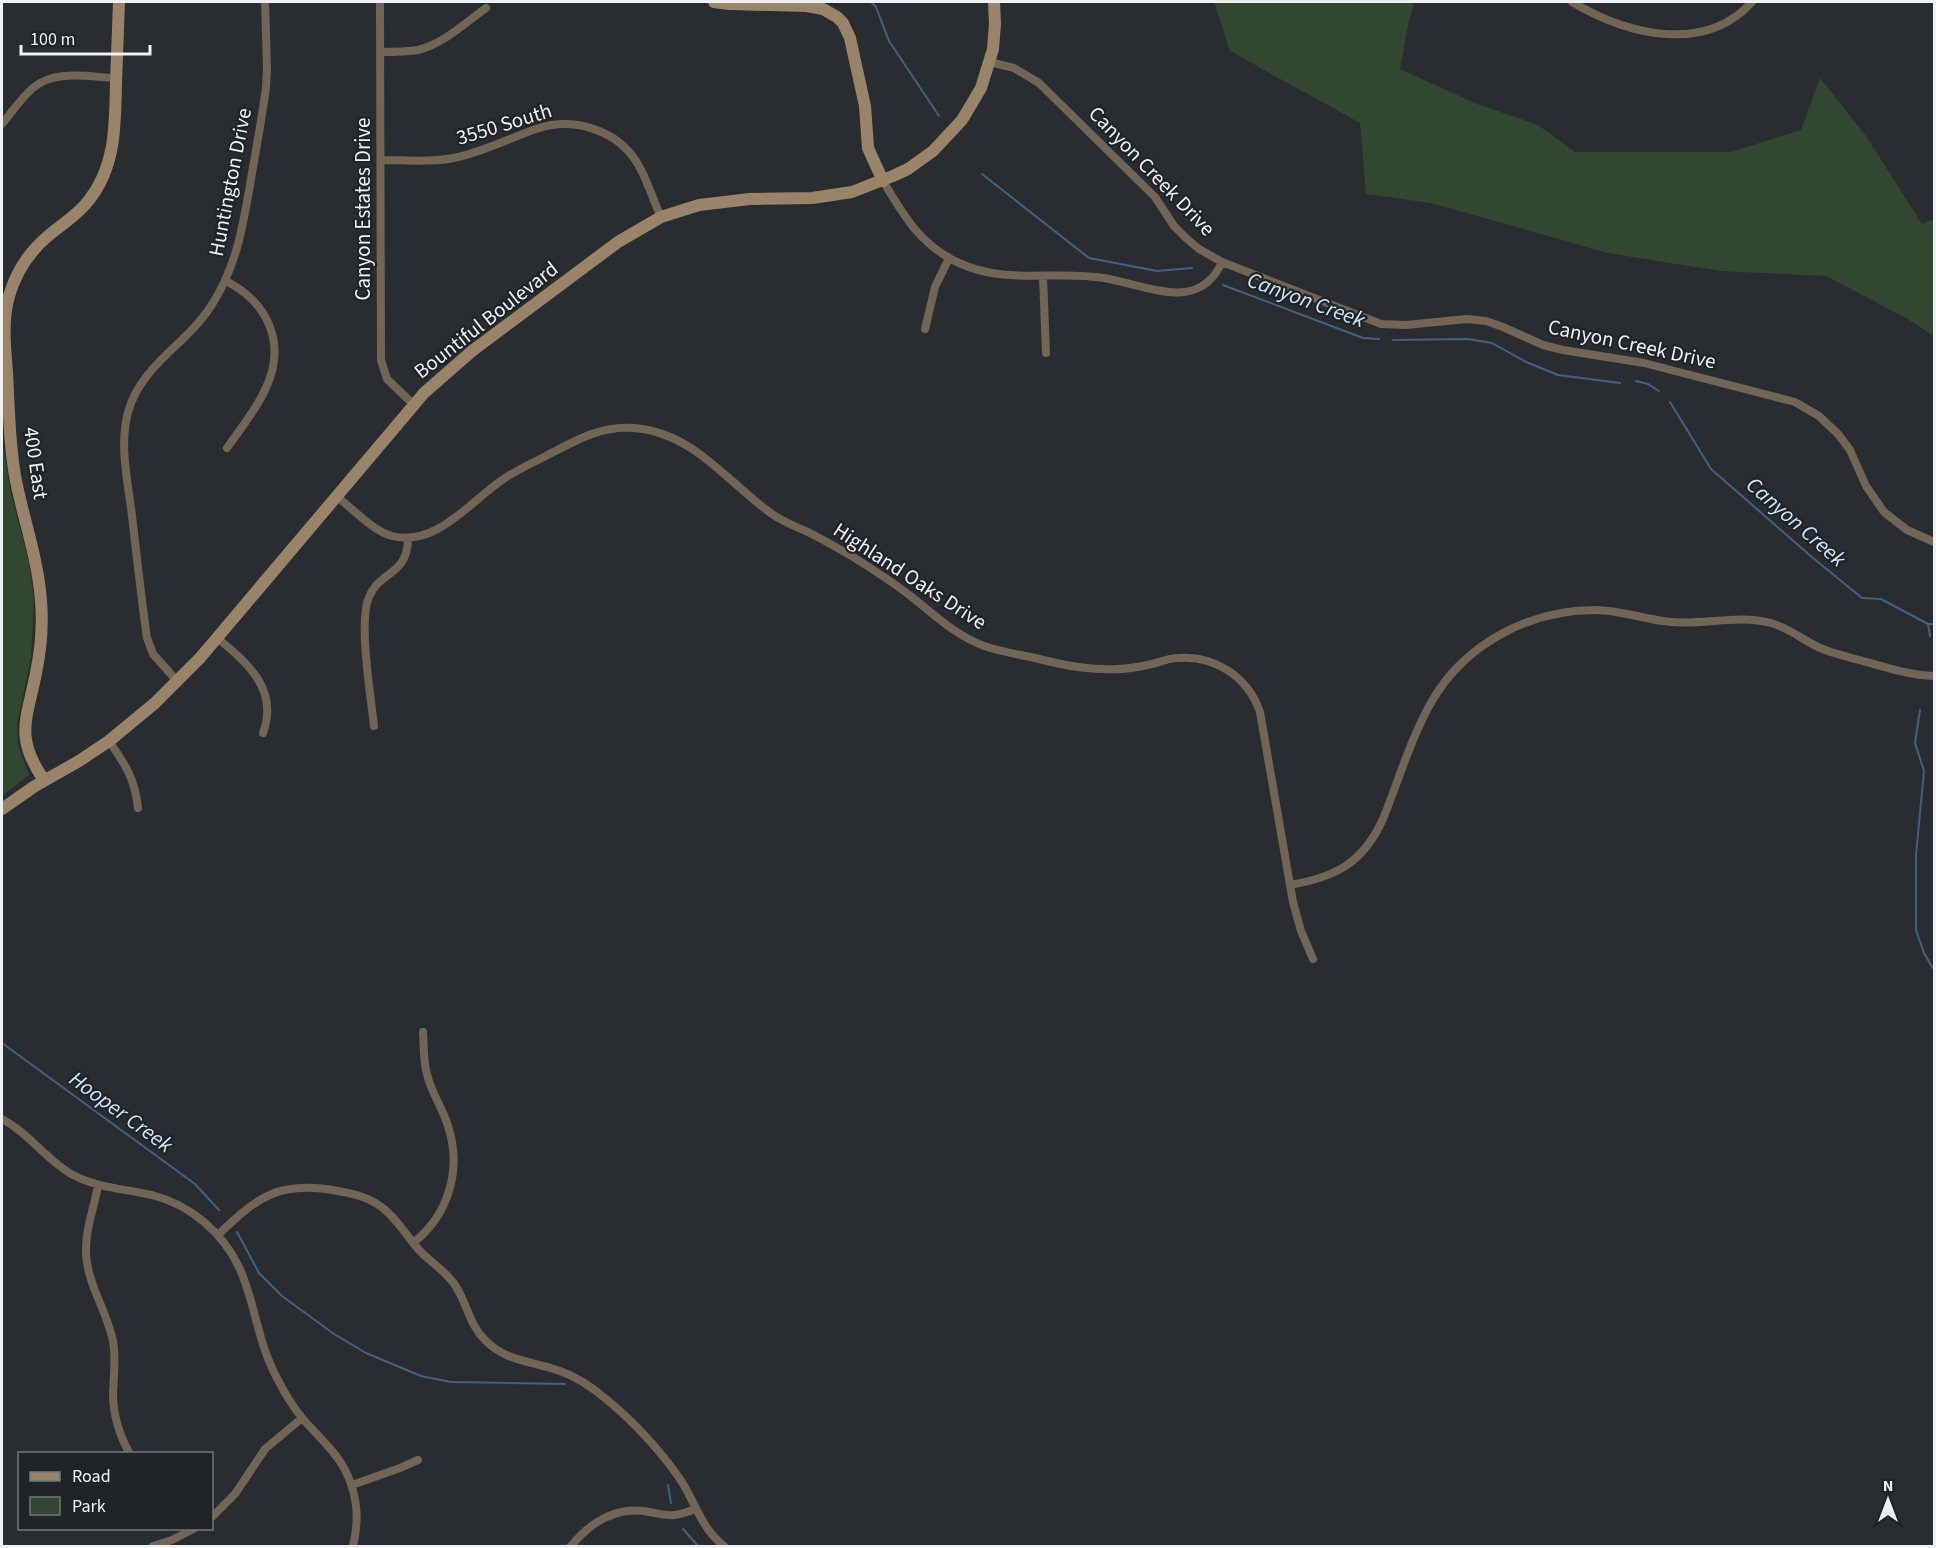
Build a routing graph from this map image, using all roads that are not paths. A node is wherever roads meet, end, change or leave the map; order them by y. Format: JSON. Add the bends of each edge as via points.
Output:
{"nodes":[{"id":1,"x":119,"y":2,"type":"edge"},
{"id":2,"x":265,"y":2,"type":"edge"},
{"id":3,"x":380,"y":2,"type":"edge"},
{"id":4,"x":714,"y":2,"type":"edge"},
{"id":5,"x":994,"y":2,"type":"edge"},
{"id":6,"x":1572,"y":2,"type":"edge"},
{"id":7,"x":1752,"y":2,"type":"edge"},
{"id":8,"x":486,"y":8,"type":"dead end"},
{"id":9,"x":380,"y":52,"type":"junction"},
{"id":10,"x":990,"y":62,"type":"junction"},
{"id":11,"x":116,"y":78,"type":"junction"},
{"id":12,"x":2,"y":124,"type":"edge"},
{"id":13,"x":381,"y":160,"type":"junction"},
{"id":14,"x":883,"y":181,"type":"junction"},
{"id":15,"x":661,"y":217,"type":"junction"},
{"id":16,"x":949,"y":258,"type":"junction"},
{"id":17,"x":1222,"y":262,"type":"junction"},
{"id":18,"x":1043,"y":277,"type":"junction"},
{"id":19,"x":226,"y":281,"type":"junction"},
{"id":20,"x":925,"y":329,"type":"dead end"},
{"id":21,"x":1046,"y":353,"type":"dead end"},
{"id":22,"x":413,"y":404,"type":"junction"},
{"id":23,"x":5,"y":409,"type":"edge"},
{"id":24,"x":227,"y":448,"type":"dead end"},
{"id":25,"x":336,"y":496,"type":"junction"},
{"id":26,"x":408,"y":538,"type":"junction"},
{"id":27,"x":1935,"y":542,"type":"edge"},
{"id":28,"x":217,"y":638,"type":"junction"},
{"id":29,"x":1935,"y":676,"type":"edge"},
{"id":30,"x":177,"y":682,"type":"junction"},
{"id":31,"x":374,"y":726,"type":"dead end"},
{"id":32,"x":263,"y":733,"type":"dead end"},
{"id":33,"x":109,"y":741,"type":"junction"},
{"id":34,"x":44,"y":780,"type":"junction"},
{"id":35,"x":138,"y":808,"type":"dead end"},
{"id":36,"x":2,"y":809,"type":"edge"},
{"id":37,"x":1290,"y":885,"type":"junction"},
{"id":38,"x":1313,"y":959,"type":"dead end"},
{"id":39,"x":423,"y":1032,"type":"dead end"},
{"id":40,"x":2,"y":1119,"type":"edge"},
{"id":41,"x":99,"y":1186,"type":"junction"},
{"id":42,"x":218,"y":1235,"type":"junction"},
{"id":43,"x":413,"y":1243,"type":"junction"},
{"id":44,"x":302,"y":1418,"type":"junction"},
{"id":45,"x":129,"y":1452,"type":"edge"},
{"id":46,"x":418,"y":1460,"type":"dead end"},
{"id":47,"x":352,"y":1485,"type":"junction"},
{"id":48,"x":695,"y":1509,"type":"junction"},
{"id":49,"x":213,"y":1516,"type":"edge"},
{"id":50,"x":184,"y":1531,"type":"edge"},
{"id":51,"x":153,"y":1546,"type":"edge"},
{"id":52,"x":353,"y":1546,"type":"edge"},
{"id":53,"x":571,"y":1546,"type":"edge"},
{"id":54,"x":724,"y":1546,"type":"edge"}],
"edges":[{"from":1,"to":11,"type":"main road","name":"400 East"},
{"from":2,"to":19,"type":"street","name":"Huntington Drive","via":[[265,98],[242,231]]},
{"from":3,"to":9,"type":"street","name":"Canyon Estates Drive"},
{"from":4,"to":14,"type":"main road","via":[[807,6],[823,9],[843,23],[865,106],[868,148]]},
{"from":5,"to":10,"type":"main road","name":"Bountiful Boulevard","via":[[995,37]]},
{"from":6,"to":7,"type":"street","via":[[1614,23],[1671,34],[1722,25]]},
{"from":8,"to":9,"type":"street","via":[[429,46]]},
{"from":9,"to":13,"type":"street","name":"Canyon Estates Drive"},
{"from":10,"to":14,"type":"main road","name":"Bountiful Boulevard","via":[[976,99],[954,131],[921,160]]},
{"from":10,"to":17,"type":"street","name":"Canyon Creek Drive","via":[[1014,68],[1039,83],[1155,197],[1186,238]]},
{"from":11,"to":12,"type":"street","via":[[59,76],[45,80],[30,90]]},
{"from":11,"to":23,"type":"main road","name":"400 East","via":[[113,147],[99,185],[82,208],[30,254],[9,296],[4,325]]},
{"from":13,"to":15,"type":"street","name":"3550 South","via":[[452,159],[544,126],[581,125],[607,134],[628,152],[639,167]]},
{"from":13,"to":22,"type":"street","name":"Canyon Estates Drive","via":[[382,366],[391,385]]},
{"from":14,"to":15,"type":"main road","name":"Bountiful Boulevard","via":[[838,195],[724,201]]},
{"from":14,"to":16,"type":"street","via":[[914,229]]},
{"from":15,"to":22,"type":"main road","name":"Bountiful Boulevard","via":[[618,242],[481,344]]},
{"from":16,"to":18,"type":"street","via":[[998,275]]},
{"from":16,"to":20,"type":"street","via":[[935,287]]},
{"from":17,"to":18,"type":"street","via":[[1213,279],[1183,292],[1090,276]]},
{"from":17,"to":27,"type":"street","name":"Canyon Creek Drive","via":[[1381,324],[1486,321],[1563,350],[1644,363],[1795,402],[1819,416],[1838,434],[1884,512],[1907,530]]},
{"from":18,"to":21,"type":"street"},
{"from":19,"to":24,"type":"street","via":[[251,298],[264,313],[274,351],[264,393]]},
{"from":19,"to":30,"type":"street","name":"Huntington Drive","via":[[197,325],[143,379],[131,403],[124,434],[147,638],[153,654]]},
{"from":22,"to":25,"type":"main road","name":"Bountiful Boulevard"},
{"from":23,"to":34,"type":"main road","name":"400 East","via":[[19,495],[38,572],[42,617],[25,737]]},
{"from":25,"to":26,"type":"street","via":[[384,533]]},
{"from":25,"to":28,"type":"main road","name":"Bountiful Boulevard"},
{"from":26,"to":31,"type":"street","via":[[408,550],[401,565],[374,588],[366,609]]},
{"from":26,"to":37,"type":"street","name":"Highland Oaks Drive","via":[[432,532],[502,480],[588,434],[619,428],[666,434],[686,443],[771,513],[859,561],[951,629],[979,644],[1093,669],[1135,668],[1185,657],[1208,661],[1231,672],[1250,692],[1260,712]]},
{"from":28,"to":30,"type":"main road","name":"Bountiful Boulevard"},
{"from":28,"to":32,"type":"street","via":[[242,659],[266,695],[269,713]]},
{"from":29,"to":37,"type":"street","via":[[1905,673],[1834,653],[1781,627],[1753,620],[1669,622],[1592,610],[1532,620],[1480,648],[1440,688],[1424,717],[1383,819],[1363,852],[1330,875]]},
{"from":30,"to":33,"type":"main road","name":"Bountiful Boulevard"},
{"from":33,"to":34,"type":"main road","name":"Bountiful Boulevard"},
{"from":33,"to":35,"type":"street","via":[[131,774]]},
{"from":34,"to":36,"type":"main road","name":"Bountiful Boulevard"},
{"from":37,"to":38,"type":"street","name":"Highland Oaks Drive","via":[[1301,931]]},
{"from":39,"to":43,"type":"street","via":[[426,1072],[448,1125],[454,1164],[444,1206],[428,1230]]},
{"from":40,"to":41,"type":"street","via":[[21,1130],[60,1166]]},
{"from":41,"to":42,"type":"street","via":[[168,1200],[195,1214]]},
{"from":41,"to":45,"type":"street","via":[[87,1238],[87,1263],[111,1332],[116,1416]]},
{"from":42,"to":43,"type":"street","via":[[260,1199],[284,1189],[311,1187],[373,1201],[392,1215]]},
{"from":42,"to":44,"type":"street","via":[[244,1276],[268,1361]]},
{"from":43,"to":48,"type":"street","via":[[451,1279],[474,1327],[489,1345],[511,1358],[571,1375],[606,1399],[653,1444],[681,1481]]},
{"from":44,"to":47,"type":"street","via":[[339,1459]]},
{"from":44,"to":49,"type":"street","via":[[265,1449],[235,1494]]},
{"from":46,"to":47,"type":"street"},
{"from":47,"to":52,"type":"street","via":[[357,1522]]},
{"from":48,"to":53,"type":"street","via":[[673,1516],[635,1510],[612,1514],[591,1525]]},
{"from":48,"to":54,"type":"street","via":[[705,1527]]},
{"from":50,"to":51,"type":"street"}]}
